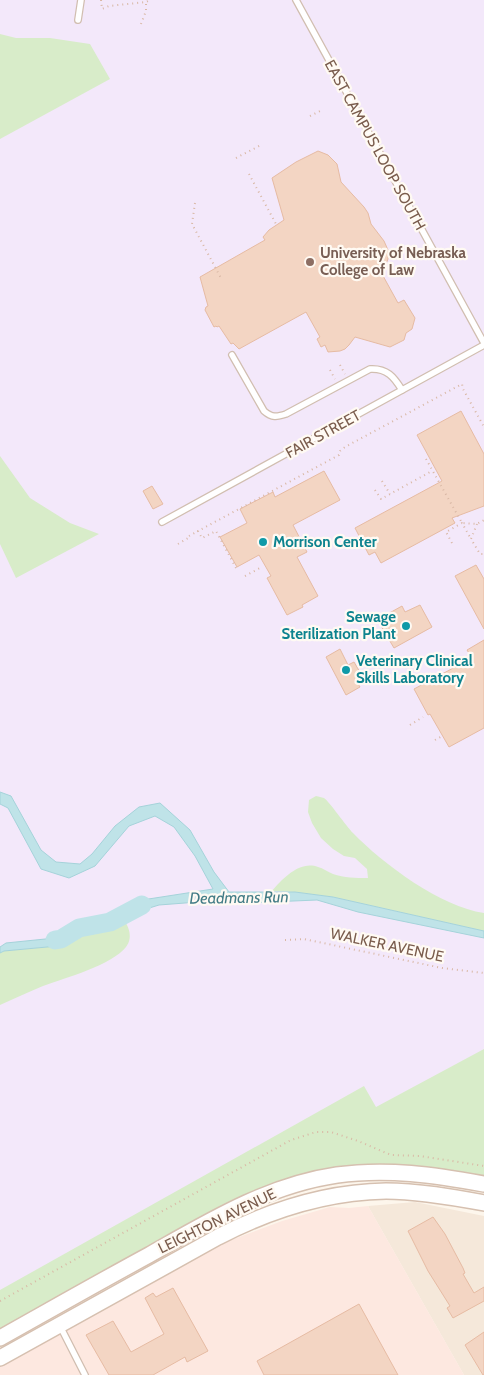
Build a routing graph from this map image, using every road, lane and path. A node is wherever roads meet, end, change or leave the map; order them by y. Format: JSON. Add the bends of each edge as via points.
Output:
{"nodes":[{"id":1,"x":81,"y":0,"type":"edge"},
{"id":2,"x":100,"y":0,"type":"edge"},
{"id":3,"x":150,"y":0,"type":"edge"},
{"id":4,"x":296,"y":0,"type":"edge"},
{"id":5,"x":146,"y":2,"type":"junction"},
{"id":6,"x":78,"y":20,"type":"dead end"},
{"id":7,"x":141,"y":24,"type":"dead end"},
{"id":8,"x":320,"y":111,"type":"dead end"},
{"id":9,"x":310,"y":116,"type":"dead end"},
{"id":10,"x":261,"y":145,"type":"dead end"},
{"id":11,"x":236,"y":158,"type":"dead end"},
{"id":12,"x":249,"y":174,"type":"dead end"},
{"id":13,"x":194,"y":203,"type":"dead end"},
{"id":14,"x":276,"y":224,"type":"dead end"},
{"id":15,"x":222,"y":280,"type":"dead end"},
{"id":16,"x":484,"y":344,"type":"edge"},
{"id":17,"x":232,"y":355,"type":"dead end"},
{"id":18,"x":340,"y":365,"type":"dead end"},
{"id":19,"x":330,"y":370,"type":"dead end"},
{"id":20,"x":348,"y":380,"type":"junction"},
{"id":21,"x":338,"y":385,"type":"junction"},
{"id":22,"x":402,"y":390,"type":"junction"},
{"id":23,"x":484,"y":428,"type":"edge"},
{"id":24,"x":426,"y":460,"type":"dead end"},
{"id":25,"x":432,"y":471,"type":"junction"},
{"id":26,"x":382,"y":481,"type":"dead end"},
{"id":27,"x":376,"y":490,"type":"dead end"},
{"id":28,"x":390,"y":494,"type":"junction"},
{"id":29,"x":484,"y":520,"type":"edge"},
{"id":30,"x":162,"y":522,"type":"dead end"},
{"id":31,"x":462,"y":523,"type":"junction"},
{"id":32,"x":477,"y":524,"type":"junction"},
{"id":33,"x":198,"y":531,"type":"junction"},
{"id":34,"x":471,"y":539,"type":"junction"},
{"id":35,"x":452,"y":543,"type":"dead end"},
{"id":36,"x":178,"y":544,"type":"dead end"},
{"id":37,"x":484,"y":554,"type":"edge"},
{"id":38,"x":236,"y":568,"type":"dead end"},
{"id":39,"x":260,"y":568,"type":"dead end"},
{"id":40,"x":245,"y":576,"type":"dead end"},
{"id":41,"x":423,"y":717,"type":"dead end"},
{"id":42,"x":410,"y":725,"type":"dead end"},
{"id":43,"x":442,"y":736,"type":"dead end"},
{"id":44,"x":435,"y":740,"type":"dead end"},
{"id":45,"x":285,"y":940,"type":"dead end"},
{"id":46,"x":484,"y":974,"type":"edge"},
{"id":47,"x":484,"y":1184,"type":"edge"},
{"id":48,"x":484,"y":1203,"type":"edge"},
{"id":49,"x":59,"y":1326,"type":"junction"},
{"id":50,"x":0,"y":1338,"type":"edge"},
{"id":51,"x":0,"y":1358,"type":"edge"},
{"id":52,"x":85,"y":1375,"type":"edge"}],
"edges":[{"from":1,"to":6,"type":"lane"},
{"from":2,"to":5,"type":"path","via":[[102,9]]},
{"from":3,"to":5,"type":"path"},
{"from":4,"to":16,"type":"lane","name":"EAST CAMPUS LOOP SOUTH"},
{"from":5,"to":7,"type":"path"},
{"from":8,"to":9,"type":"path"},
{"from":10,"to":11,"type":"path"},
{"from":12,"to":14,"type":"path"},
{"from":13,"to":15,"type":"path","via":[[192,224]]},
{"from":16,"to":22,"type":"lane","name":"FAIR STREET"},
{"from":17,"to":21,"type":"lane","via":[[264,411],[272,416],[286,414]]},
{"from":18,"to":20,"type":"path"},
{"from":19,"to":21,"type":"path"},
{"from":20,"to":21,"type":"lane"},
{"from":20,"to":22,"type":"lane","via":[[370,369],[383,370],[396,380]]},
{"from":22,"to":30,"type":"lane","name":"FAIR STREET"},
{"from":23,"to":33,"type":"path","via":[[462,384]]},
{"from":24,"to":25,"type":"path"},
{"from":25,"to":28,"type":"path"},
{"from":25,"to":31,"type":"path"},
{"from":26,"to":28,"type":"path"},
{"from":27,"to":28,"type":"path","via":[[381,499]]},
{"from":29,"to":32,"type":"path"},
{"from":31,"to":32,"type":"path"},
{"from":31,"to":34,"type":"path"},
{"from":31,"to":35,"type":"path","via":[[446,532]]},
{"from":32,"to":34,"type":"path"},
{"from":33,"to":36,"type":"path"},
{"from":33,"to":38,"type":"path","via":[[202,538],[216,531]]},
{"from":34,"to":37,"type":"path","via":[[480,554]]},
{"from":39,"to":40,"type":"path"},
{"from":41,"to":42,"type":"path"},
{"from":43,"to":44,"type":"path"},
{"from":45,"to":46,"type":"path","name":"WALKER AVENUE","via":[[304,939]]},
{"from":47,"to":50,"type":"main road","name":"LEIGHTON AVENUE","via":[[434,1175],[388,1172],[336,1175],[279,1189],[202,1225]]},
{"from":48,"to":49,"type":"main road","name":"LEIGHTON AVENUE","via":[[386,1191],[331,1197],[293,1206],[242,1225]]},
{"from":49,"to":51,"type":"main road","name":"LEIGHTON AVENUE"},
{"from":49,"to":52,"type":"lane"}]}
